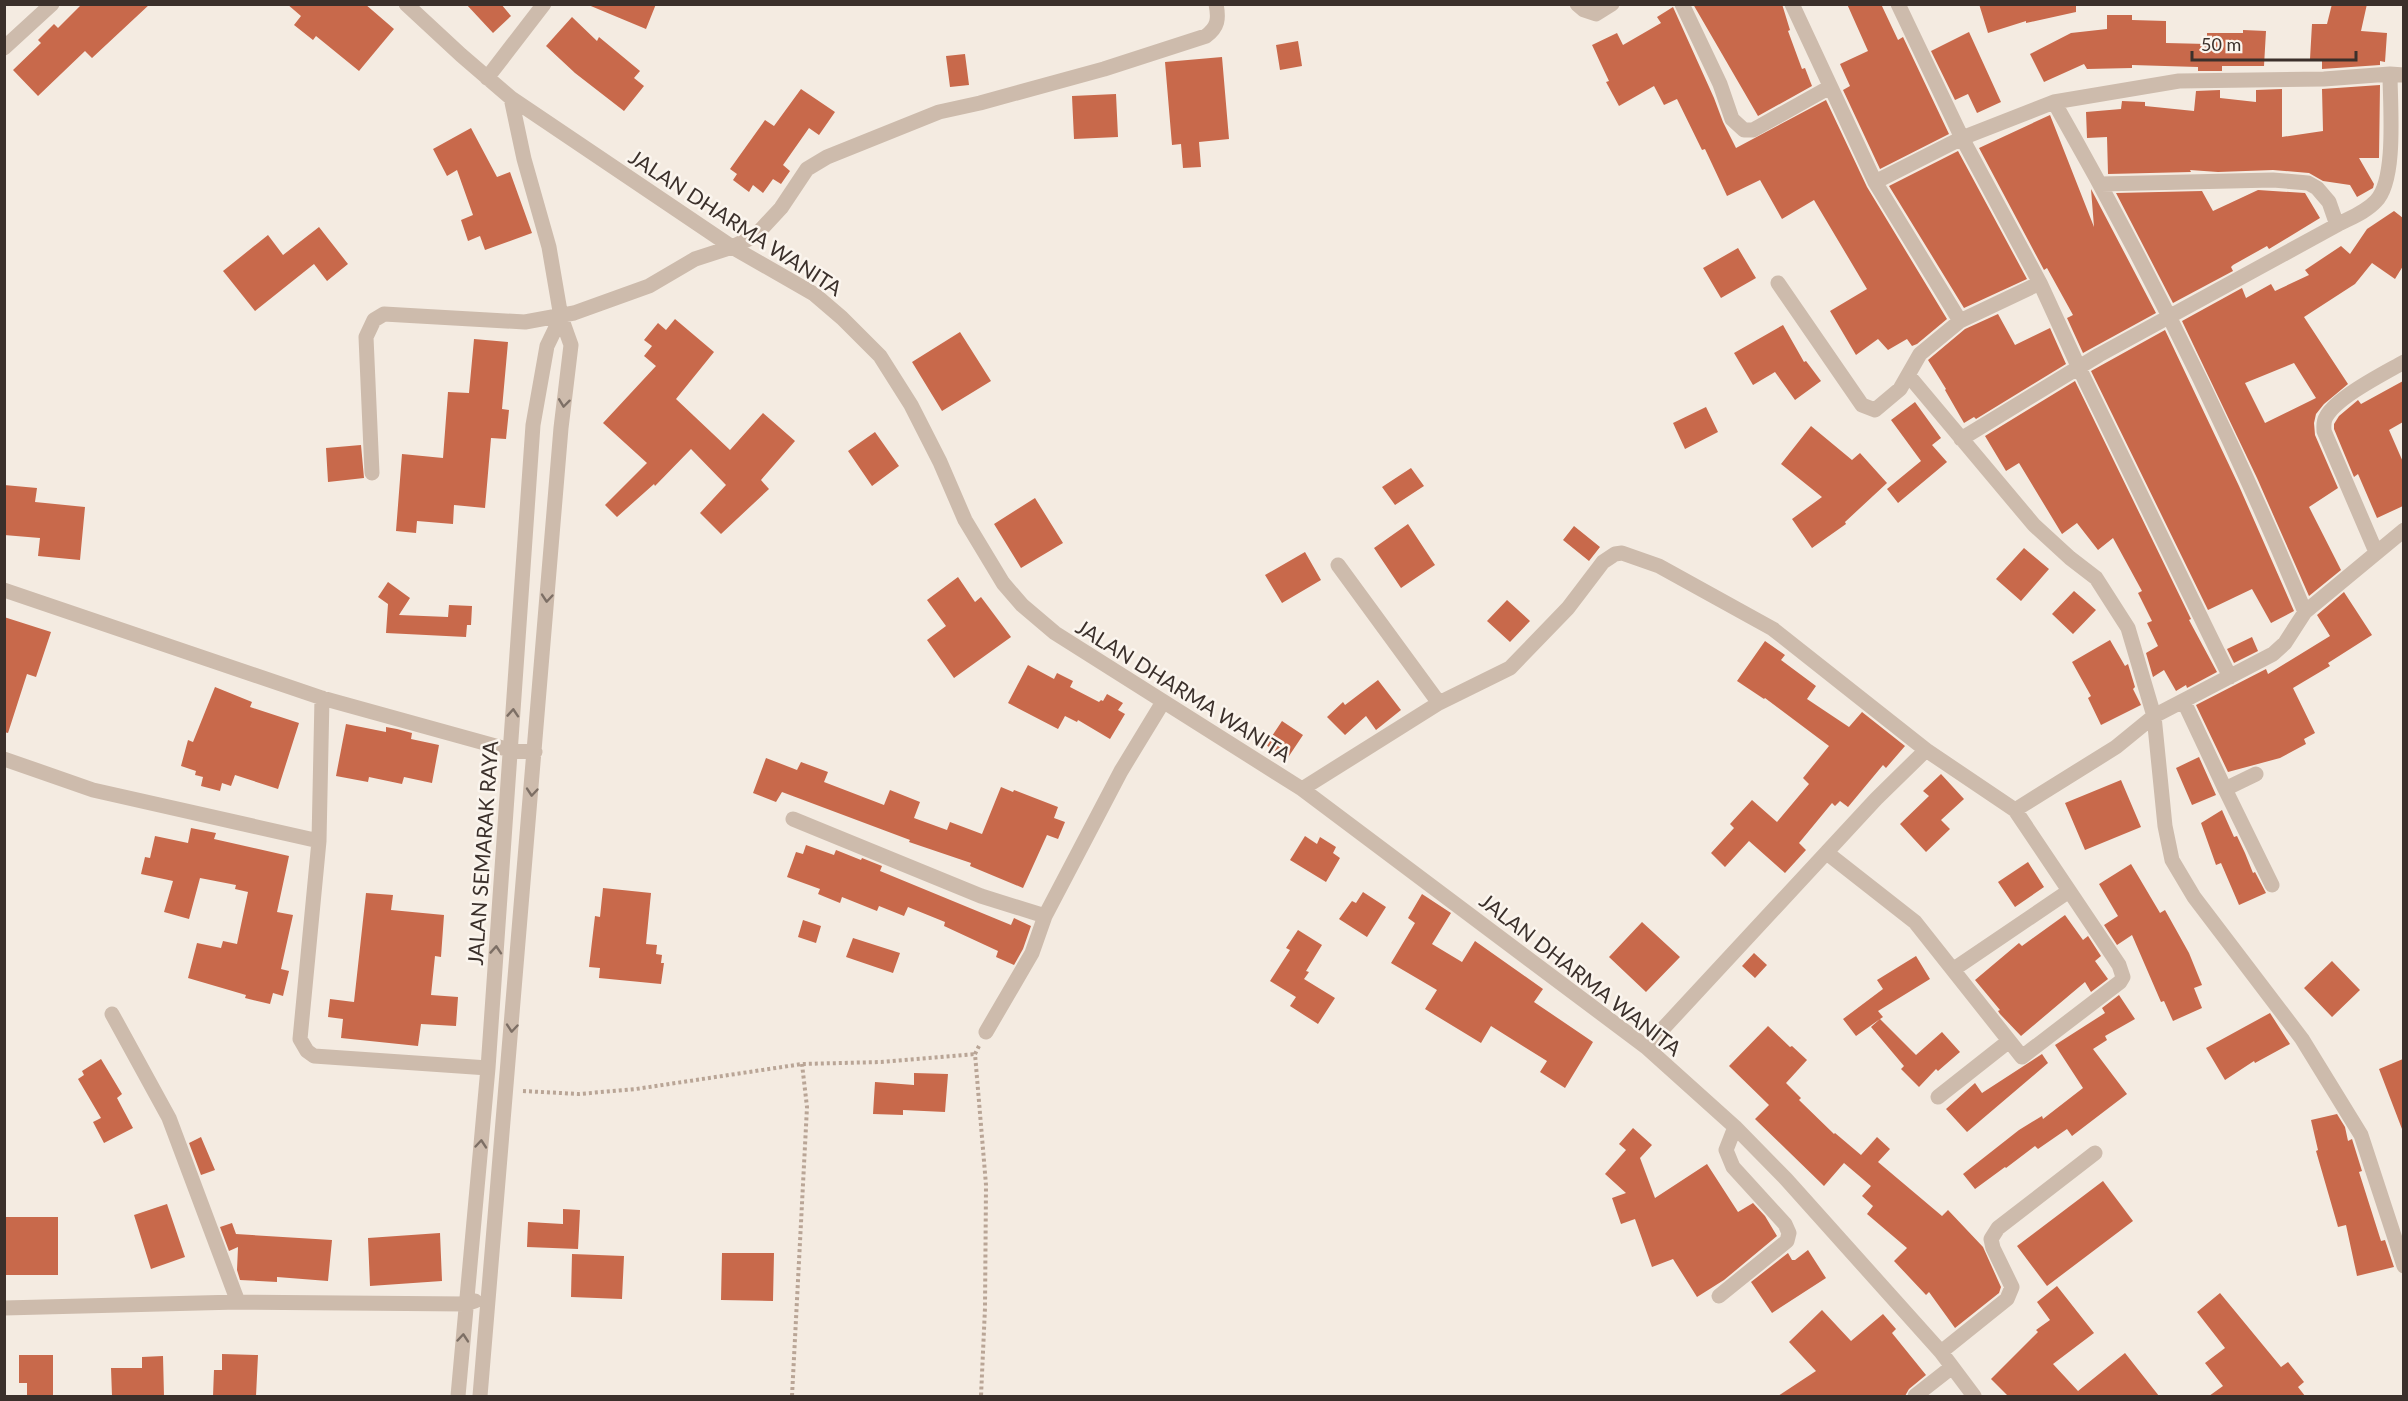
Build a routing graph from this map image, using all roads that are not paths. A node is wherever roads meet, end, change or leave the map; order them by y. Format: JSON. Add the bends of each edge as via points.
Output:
{"nodes":[{"id":1,"x":52,"y":4,"type":"edge"},
{"id":2,"x":406,"y":4,"type":"edge"},
{"id":3,"x":544,"y":4,"type":"edge"},
{"id":4,"x":1216,"y":4,"type":"edge"},
{"id":5,"x":1577,"y":4,"type":"edge"},
{"id":6,"x":1612,"y":4,"type":"edge"},
{"id":7,"x":1682,"y":4,"type":"edge"},
{"id":8,"x":1792,"y":4,"type":"edge"},
{"id":9,"x":1898,"y":4,"type":"edge"},
{"id":10,"x":4,"y":48,"type":"edge"},
{"id":11,"x":2397,"y":75,"type":"edge"},
{"id":12,"x":487,"y":78,"type":"junction"},
{"id":13,"x":1830,"y":87,"type":"junction"},
{"id":14,"x":511,"y":98,"type":"junction"},
{"id":15,"x":2054,"y":102,"type":"junction"},
{"id":16,"x":1962,"y":138,"type":"junction"},
{"id":17,"x":1875,"y":182,"type":"junction"},
{"id":18,"x":2101,"y":184,"type":"junction"},
{"id":19,"x":2337,"y":225,"type":"junction"},
{"id":20,"x":732,"y":247,"type":"junction"},
{"id":21,"x":1778,"y":283,"type":"dead end"},
{"id":22,"x":2040,"y":283,"type":"junction"},
{"id":23,"x":2171,"y":316,"type":"junction"},
{"id":24,"x":561,"y":317,"type":"junction"},
{"id":25,"x":1960,"y":321,"type":"junction"},
{"id":26,"x":2403,"y":362,"type":"edge"},
{"id":27,"x":2079,"y":368,"type":"junction"},
{"id":28,"x":1909,"y":376,"type":"junction"},
{"id":29,"x":1961,"y":439,"type":"junction"},
{"id":30,"x":372,"y":473,"type":"dead end"},
{"id":31,"x":2403,"y":530,"type":"edge"},
{"id":32,"x":2376,"y":552,"type":"junction"},
{"id":33,"x":1338,"y":565,"type":"dead end"},
{"id":34,"x":4,"y":590,"type":"edge"},
{"id":35,"x":2305,"y":612,"type":"junction"},
{"id":36,"x":2230,"y":677,"type":"junction"},
{"id":37,"x":322,"y":698,"type":"junction"},
{"id":38,"x":1163,"y":702,"type":"junction"},
{"id":39,"x":2184,"y":702,"type":"junction"},
{"id":40,"x":1439,"y":703,"type":"junction"},
{"id":41,"x":2154,"y":716,"type":"junction"},
{"id":42,"x":510,"y":750,"type":"junction"},
{"id":43,"x":1926,"y":750,"type":"junction"},
{"id":44,"x":535,"y":752,"type":"junction"},
{"id":45,"x":4,"y":759,"type":"edge"},
{"id":46,"x":2256,"y":774,"type":"dead end"},
{"id":47,"x":1302,"y":789,"type":"junction"},
{"id":48,"x":2225,"y":789,"type":"junction"},
{"id":49,"x":2014,"y":810,"type":"junction"},
{"id":50,"x":793,"y":819,"type":"dead end"},
{"id":51,"x":319,"y":841,"type":"junction"},
{"id":52,"x":1827,"y":853,"type":"junction"},
{"id":53,"x":2272,"y":885,"type":"dead end"},
{"id":54,"x":2069,"y":891,"type":"junction"},
{"id":55,"x":1045,"y":916,"type":"junction"},
{"id":56,"x":1954,"y":969,"type":"junction"},
{"id":57,"x":112,"y":1014,"type":"dead end"},
{"id":58,"x":986,"y":1032,"type":"road end"},
{"id":59,"x":2009,"y":1041,"type":"junction"},
{"id":60,"x":1646,"y":1047,"type":"junction"},
{"id":61,"x":488,"y":1068,"type":"junction"},
{"id":62,"x":1938,"y":1097,"type":"dead end"},
{"id":63,"x":1735,"y":1127,"type":"junction"},
{"id":64,"x":2096,"y":1153,"type":"dead end"},
{"id":65,"x":2403,"y":1266,"type":"edge"},
{"id":66,"x":1719,"y":1296,"type":"dead end"},
{"id":67,"x":488,"y":1297,"type":"junction"},
{"id":68,"x":238,"y":1302,"type":"junction"},
{"id":69,"x":466,"y":1304,"type":"junction"},
{"id":70,"x":4,"y":1308,"type":"edge"},
{"id":71,"x":1941,"y":1352,"type":"junction"},
{"id":72,"x":1952,"y":1367,"type":"junction"},
{"id":73,"x":458,"y":1396,"type":"edge"},
{"id":74,"x":480,"y":1396,"type":"edge"},
{"id":75,"x":1915,"y":1396,"type":"edge"},
{"id":76,"x":1974,"y":1396,"type":"edge"}],
"edges":[{"from":1,"to":10,"type":"street"},
{"from":2,"to":12,"type":"street","name":"JALAN DHARMA WANITA"},
{"from":3,"to":12,"type":"street"},
{"from":4,"to":20,"type":"street","via":[[1217,25],[1206,36],[1104,69],[939,112],[827,157],[807,169],[781,208],[755,236]]},
{"from":5,"to":6,"type":"street","via":[[1596,14]]},
{"from":7,"to":13,"type":"street","via":[[1732,119],[1744,130],[1753,130]]},
{"from":8,"to":13,"type":"street"},
{"from":9,"to":16,"type":"street"},
{"from":11,"to":15,"type":"street","via":[[2179,81]]},
{"from":11,"to":19,"type":"street","via":[[2390,168],[2384,187],[2378,200]]},
{"from":12,"to":14,"type":"street","name":"JALAN DHARMA WANITA"},
{"from":13,"to":17,"type":"street"},
{"from":14,"to":20,"type":"street","name":"JALAN DHARMA WANITA"},
{"from":14,"to":24,"type":"street","name":"JALAN SEMARAK RAYA","via":[[549,247]]},
{"from":15,"to":16,"type":"street"},
{"from":15,"to":18,"type":"street"},
{"from":16,"to":17,"type":"street"},
{"from":16,"to":22,"type":"street"},
{"from":17,"to":25,"type":"street"},
{"from":18,"to":19,"type":"street","via":[[2273,180],[2308,183],[2318,188],[2329,202]]},
{"from":18,"to":23,"type":"street"},
{"from":19,"to":23,"type":"street"},
{"from":20,"to":24,"type":"street","via":[[695,259],[649,286]]},
{"from":20,"to":38,"type":"street","name":"JALAN DHARMA WANITA","via":[[814,294],[880,356],[911,405],[965,520],[1003,583],[1022,605],[1055,633]]},
{"from":21,"to":28,"type":"street","via":[[1862,405],[1875,410]]},
{"from":22,"to":25,"type":"street"},
{"from":22,"to":27,"type":"street"},
{"from":23,"to":27,"type":"street"},
{"from":23,"to":35,"type":"street","via":[[2270,527]]},
{"from":24,"to":30,"type":"street","via":[[525,322],[395,313],[374,320],[366,338]]},
{"from":42,"to":24,"type":"street","name":"JALAN SEMARAK RAYA","one_way":true,"via":[[533,425],[547,346]]},
{"from":24,"to":44,"type":"street","name":"JALAN SEMARAK RAYA","one_way":true,"via":[[571,345]]},
{"from":25,"to":28,"type":"street","via":[[1920,354]]},
{"from":26,"to":32,"type":"street","via":[[2360,388],[2324,420],[2324,431]]},
{"from":27,"to":29,"type":"street"},
{"from":27,"to":36,"type":"street"},
{"from":28,"to":29,"type":"street"},
{"from":29,"to":41,"type":"street","via":[[2034,525],[2096,578],[2128,628]]},
{"from":31,"to":32,"type":"street"},
{"from":32,"to":35,"type":"street"},
{"from":33,"to":40,"type":"street"},
{"from":34,"to":37,"type":"street"},
{"from":35,"to":36,"type":"street","via":[[2285,644]]},
{"from":36,"to":39,"type":"street"},
{"from":37,"to":42,"type":"street"},
{"from":37,"to":51,"type":"street"},
{"from":38,"to":47,"type":"street","name":"JALAN DHARMA WANITA"},
{"from":38,"to":55,"type":"street","via":[[1121,771]]},
{"from":39,"to":41,"type":"street"},
{"from":39,"to":48,"type":"street"},
{"from":40,"to":43,"type":"street","via":[[1510,668],[1568,608],[1603,562],[1622,553],[1659,566],[1773,629]]},
{"from":40,"to":47,"type":"street"},
{"from":41,"to":49,"type":"street","via":[[2116,747]]},
{"from":41,"to":65,"type":"street","via":[[2172,860],[2194,897],[2302,1039],[2361,1135]]},
{"from":42,"to":44,"type":"street"},
{"from":61,"to":42,"type":"street","name":"JALAN SEMARAK RAYA","one_way":true},
{"from":43,"to":49,"type":"street"},
{"from":43,"to":52,"type":"street"},
{"from":44,"to":67,"type":"street","name":"JALAN SEMARAK RAYA","one_way":true},
{"from":45,"to":51,"type":"street","via":[[93,790]]},
{"from":46,"to":48,"type":"street"},
{"from":47,"to":60,"type":"street","name":"JALAN DHARMA WANITA"},
{"from":48,"to":53,"type":"street"},
{"from":49,"to":54,"type":"street"},
{"from":50,"to":55,"type":"street","via":[[981,896]]},
{"from":51,"to":61,"type":"street","via":[[300,1039],[307,1052],[314,1056]]},
{"from":52,"to":56,"type":"street","via":[[1915,922]]},
{"from":52,"to":60,"type":"street"},
{"from":54,"to":56,"type":"street"},
{"from":54,"to":59,"type":"street","via":[[2123,977],[2022,1057]]},
{"from":55,"to":58,"type":"street","via":[[1032,952]]},
{"from":56,"to":59,"type":"street"},
{"from":57,"to":68,"type":"street","via":[[169,1118]]},
{"from":59,"to":62,"type":"street"},
{"from":60,"to":63,"type":"street","name":"JALAN DHARMA WANITA"},
{"from":69,"to":61,"type":"street","name":"JALAN SEMARAK RAYA","one_way":true},
{"from":63,"to":66,"type":"street","via":[[1726,1150],[1733,1167],[1789,1233],[1787,1241]]},
{"from":63,"to":71,"type":"street","name":"JALAN DHARMA WANITA"},
{"from":64,"to":71,"type":"street","via":[[1998,1228],[1991,1239],[2012,1287],[2007,1299]]},
{"from":67,"to":69,"type":"street"},
{"from":67,"to":74,"type":"street","name":"JALAN SEMARAK RAYA"},
{"from":68,"to":69,"type":"street"},
{"from":68,"to":70,"type":"street"},
{"from":73,"to":69,"type":"street","name":"JALAN SEMARAK RAYA","one_way":true},
{"from":71,"to":72,"type":"street","name":"JALAN DHARMA WANITA"},
{"from":72,"to":75,"type":"street"},
{"from":72,"to":76,"type":"street","name":"JALAN DHARMA WANITA"}]}
